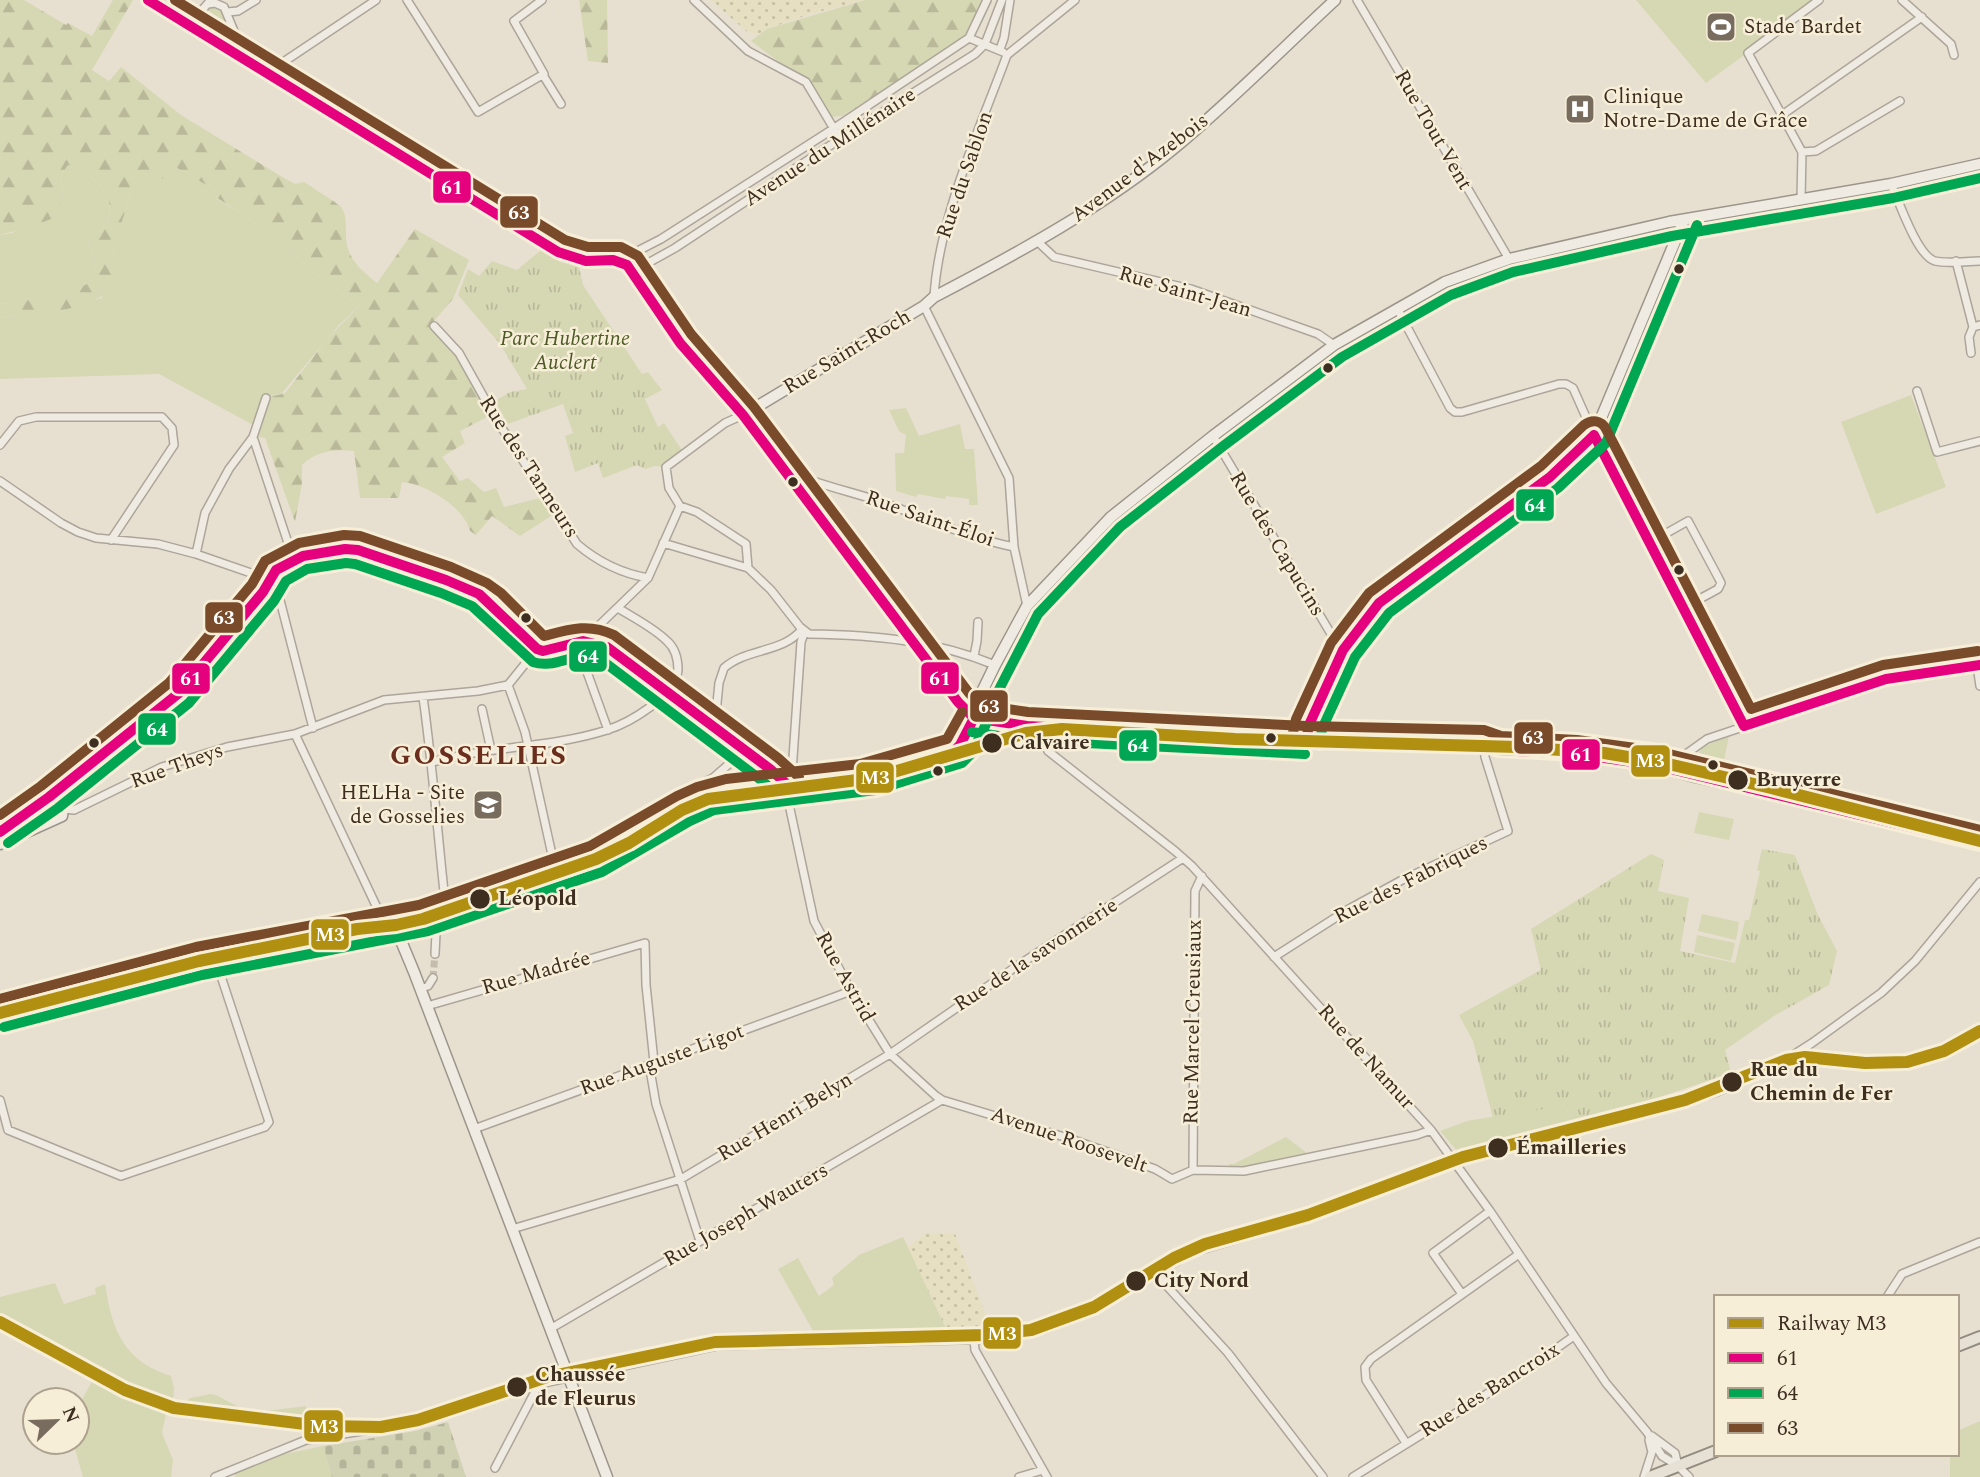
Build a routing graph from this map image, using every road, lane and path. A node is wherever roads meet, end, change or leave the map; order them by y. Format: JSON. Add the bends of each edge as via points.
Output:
{"nodes":[{"id":1,"x":148,"y":0,"type":"edge"},
{"id":2,"x":257,"y":0,"type":"edge"},
{"id":3,"x":376,"y":0,"type":"edge"},
{"id":4,"x":407,"y":0,"type":"edge"},
{"id":5,"x":542,"y":0,"type":"edge"},
{"id":6,"x":694,"y":0,"type":"edge"},
{"id":7,"x":987,"y":0,"type":"edge"},
{"id":8,"x":1003,"y":0,"type":"edge"},
{"id":9,"x":1010,"y":0,"type":"edge"},
{"id":10,"x":1075,"y":0,"type":"edge"},
{"id":11,"x":1335,"y":0,"type":"edge"},
{"id":12,"x":1357,"y":0,"type":"edge"},
{"id":13,"x":1819,"y":0,"type":"edge"},
{"id":14,"x":1902,"y":0,"type":"edge"},
{"id":15,"x":209,"y":2,"type":"edge"},
{"id":16,"x":227,"y":12,"type":"junction"},
{"id":17,"x":1922,"y":17,"type":"junction"},
{"id":18,"x":189,"y":25,"type":"junction"},
{"id":19,"x":968,"y":38,"type":"junction"},
{"id":20,"x":985,"y":44,"type":"junction"},
{"id":21,"x":1000,"y":49,"type":"junction"},
{"id":22,"x":1007,"y":55,"type":"junction"},
{"id":23,"x":1954,"y":55,"type":"dead end"},
{"id":24,"x":247,"y":61,"type":"junction"},
{"id":25,"x":267,"y":73,"type":"junction"},
{"id":26,"x":543,"y":75,"type":"junction"},
{"id":27,"x":1900,"y":101,"type":"dead end"},
{"id":28,"x":561,"y":104,"type":"dead end"},
{"id":29,"x":1782,"y":115,"type":"junction"},
{"id":30,"x":833,"y":129,"type":"junction"},
{"id":31,"x":840,"y":139,"type":"junction"},
{"id":32,"x":1802,"y":152,"type":"junction"},
{"id":33,"x":1980,"y":164,"type":"edge"},
{"id":34,"x":1891,"y":184,"type":"junction"},
{"id":35,"x":1801,"y":199,"type":"junction"},
{"id":36,"x":690,"y":220,"type":"junction"},
{"id":37,"x":1684,"y":220,"type":"junction"},
{"id":38,"x":699,"y":231,"type":"junction"},
{"id":39,"x":1037,"y":241,"type":"junction"},
{"id":40,"x":1509,"y":259,"type":"junction"},
{"id":41,"x":620,"y":260,"type":"junction"},
{"id":42,"x":1956,"y":261,"type":"junction"},
{"id":43,"x":1980,"y":261,"type":"edge"},
{"id":44,"x":632,"y":272,"type":"junction"},
{"id":45,"x":934,"y":298,"type":"junction"},
{"id":46,"x":924,"y":306,"type":"junction"},
{"id":47,"x":1397,"y":308,"type":"junction"},
{"id":48,"x":435,"y":326,"type":"dead end"},
{"id":49,"x":1976,"y":326,"type":"edge"},
{"id":50,"x":1334,"y":345,"type":"junction"},
{"id":51,"x":1971,"y":353,"type":"dead end"},
{"id":52,"x":1917,"y":391,"type":"dead end"},
{"id":53,"x":266,"y":398,"type":"dead end"},
{"id":54,"x":743,"y":415,"type":"junction"},
{"id":55,"x":1594,"y":435,"type":"junction"},
{"id":56,"x":253,"y":436,"type":"junction"},
{"id":57,"x":1213,"y":436,"type":"junction"},
{"id":58,"x":1980,"y":441,"type":"edge"},
{"id":59,"x":0,"y":445,"type":"edge"},
{"id":60,"x":0,"y":481,"type":"edge"},
{"id":61,"x":801,"y":483,"type":"junction"},
{"id":62,"x":680,"y":506,"type":"junction"},
{"id":63,"x":111,"y":540,"type":"junction"},
{"id":64,"x":663,"y":543,"type":"junction"},
{"id":65,"x":1649,"y":543,"type":"junction"},
{"id":66,"x":1014,"y":547,"type":"junction"},
{"id":67,"x":196,"y":554,"type":"junction"},
{"id":68,"x":292,"y":561,"type":"junction"},
{"id":69,"x":748,"y":568,"type":"junction"},
{"id":70,"x":648,"y":578,"type":"junction"},
{"id":71,"x":273,"y":581,"type":"junction"},
{"id":72,"x":1027,"y":606,"type":"junction"},
{"id":73,"x":618,"y":608,"type":"junction"},
{"id":74,"x":1683,"y":608,"type":"junction"},
{"id":75,"x":978,"y":622,"type":"dead end"},
{"id":76,"x":804,"y":630,"type":"junction"},
{"id":77,"x":585,"y":639,"type":"junction"},
{"id":78,"x":912,"y":640,"type":"junction"},
{"id":79,"x":797,"y":641,"type":"junction"},
{"id":80,"x":537,"y":649,"type":"junction"},
{"id":81,"x":1343,"y":650,"type":"junction"},
{"id":82,"x":974,"y":656,"type":"junction"},
{"id":83,"x":995,"y":665,"type":"junction"},
{"id":84,"x":1978,"y":665,"type":"edge"},
{"id":85,"x":508,"y":685,"type":"junction"},
{"id":86,"x":1980,"y":686,"type":"edge"},
{"id":87,"x":667,"y":693,"type":"junction"},
{"id":88,"x":423,"y":697,"type":"junction"},
{"id":89,"x":482,"y":709,"type":"dead end"},
{"id":90,"x":974,"y":718,"type":"junction"},
{"id":91,"x":705,"y":719,"type":"junction"},
{"id":92,"x":1041,"y":726,"type":"junction"},
{"id":93,"x":1744,"y":726,"type":"junction"},
{"id":94,"x":313,"y":728,"type":"junction"},
{"id":95,"x":608,"y":730,"type":"junction"},
{"id":96,"x":295,"y":734,"type":"junction"},
{"id":97,"x":1306,"y":740,"type":"junction"},
{"id":98,"x":1484,"y":744,"type":"junction"},
{"id":99,"x":528,"y":745,"type":"junction"},
{"id":100,"x":491,"y":750,"type":"junction"},
{"id":101,"x":745,"y":750,"type":"junction"},
{"id":102,"x":433,"y":762,"type":"junction"},
{"id":103,"x":1682,"y":768,"type":"junction"},
{"id":104,"x":713,"y":778,"type":"junction"},
{"id":105,"x":790,"y":787,"type":"junction"},
{"id":106,"x":722,"y":794,"type":"junction"},
{"id":107,"x":57,"y":799,"type":"junction"},
{"id":108,"x":654,"y":808,"type":"junction"},
{"id":109,"x":30,"y":811,"type":"junction"},
{"id":110,"x":643,"y":813,"type":"dead end"},
{"id":111,"x":657,"y":825,"type":"junction"},
{"id":112,"x":38,"y":827,"type":"junction"},
{"id":113,"x":0,"y":832,"type":"edge"},
{"id":114,"x":1980,"y":837,"type":"edge"},
{"id":115,"x":0,"y":844,"type":"edge"},
{"id":116,"x":1980,"y":845,"type":"edge"},
{"id":117,"x":1183,"y":858,"type":"junction"},
{"id":118,"x":556,"y":873,"type":"junction"},
{"id":119,"x":1202,"y":876,"type":"junction"},
{"id":120,"x":1980,"y":882,"type":"edge"},
{"id":121,"x":442,"y":911,"type":"junction"},
{"id":122,"x":389,"y":925,"type":"junction"},
{"id":123,"x":435,"y":954,"type":"tunnel mouth"},
{"id":124,"x":1274,"y":957,"type":"junction"},
{"id":125,"x":215,"y":958,"type":"junction"},
{"id":126,"x":433,"y":978,"type":"dead end"},
{"id":127,"x":421,"y":988,"type":"junction"},
{"id":128,"x":851,"y":991,"type":"junction"},
{"id":129,"x":428,"y":1007,"type":"junction"},
{"id":130,"x":0,"y":1013,"type":"edge"},
{"id":131,"x":890,"y":1055,"type":"junction"},
{"id":132,"x":652,"y":1063,"type":"junction"},
{"id":133,"x":0,"y":1100,"type":"edge"},
{"id":134,"x":942,"y":1100,"type":"junction"},
{"id":135,"x":474,"y":1129,"type":"junction"},
{"id":136,"x":1431,"y":1130,"type":"junction"},
{"id":137,"x":1454,"y":1163,"type":"junction"},
{"id":138,"x":1193,"y":1170,"type":"junction"},
{"id":139,"x":681,"y":1179,"type":"junction"},
{"id":140,"x":1490,"y":1211,"type":"junction"},
{"id":141,"x":512,"y":1229,"type":"junction"},
{"id":142,"x":701,"y":1241,"type":"junction"},
{"id":143,"x":1980,"y":1242,"type":"edge"},
{"id":144,"x":1519,"y":1254,"type":"junction"},
{"id":145,"x":1155,"y":1273,"type":"junction"},
{"id":146,"x":1462,"y":1294,"type":"junction"},
{"id":147,"x":1889,"y":1295,"type":"edge"},
{"id":148,"x":550,"y":1329,"type":"junction"},
{"id":149,"x":1574,"y":1336,"type":"junction"},
{"id":150,"x":1980,"y":1337,"type":"edge"},
{"id":151,"x":974,"y":1340,"type":"junction"},
{"id":152,"x":1959,"y":1345,"type":"edge"},
{"id":153,"x":569,"y":1377,"type":"junction"},
{"id":154,"x":539,"y":1384,"type":"junction"},
{"id":155,"x":1647,"y":1432,"type":"junction"},
{"id":156,"x":1406,"y":1443,"type":"junction"},
{"id":157,"x":1714,"y":1452,"type":"edge"},
{"id":158,"x":1678,"y":1466,"type":"junction"},
{"id":159,"x":495,"y":1468,"type":"dead end"},
{"id":160,"x":1045,"y":1473,"type":"edge"},
{"id":161,"x":215,"y":1477,"type":"edge"},
{"id":162,"x":607,"y":1477,"type":"edge"},
{"id":163,"x":1019,"y":1477,"type":"edge"},
{"id":164,"x":1323,"y":1477,"type":"edge"},
{"id":165,"x":1353,"y":1477,"type":"edge"},
{"id":166,"x":1644,"y":1477,"type":"edge"},
{"id":167,"x":1650,"y":1477,"type":"edge"},
{"id":168,"x":1689,"y":1477,"type":"edge"}],
"edges":[{"from":1,"to":18,"type":"main road"},
{"from":2,"to":16,"type":"street"},
{"from":3,"to":25,"type":"street"},
{"from":4,"to":26,"type":"street","via":[[478,112]]},
{"from":5,"to":26,"type":"street","via":[[514,20]]},
{"from":6,"to":30,"type":"street","via":[[748,51],[806,82]]},
{"from":7,"to":19,"type":"street","name":"Avenue du Millénaire"},
{"from":8,"to":20,"type":"street"},
{"from":9,"to":21,"type":"street"},
{"from":10,"to":22,"type":"street"},
{"from":11,"to":39,"type":"main road","name":"Avenue d'Azebois","via":[[1177,146]]},
{"from":12,"to":40,"type":"street","name":"Rue Tout Vent"},
{"from":13,"to":29,"type":"street","via":[[1748,53]]},
{"from":14,"to":17,"type":"street"},
{"from":15,"to":16,"type":"street"},
{"from":15,"to":18,"type":"street"},
{"from":16,"to":24,"type":"street"},
{"from":17,"to":23,"type":"street","via":[[1951,44]]},
{"from":17,"to":29,"type":"street"},
{"from":18,"to":24,"type":"main road"},
{"from":19,"to":20,"type":"street"},
{"from":19,"to":30,"type":"street","name":"Avenue du Millénaire"},
{"from":20,"to":21,"type":"street"},
{"from":20,"to":31,"type":"street","name":"Avenue du Millénaire"},
{"from":21,"to":22,"type":"street"},
{"from":22,"to":45,"type":"street","name":"Rue du Sablon","via":[[951,209]]},
{"from":24,"to":25,"type":"main road"},
{"from":25,"to":41,"type":"main road","via":[[570,258]]},
{"from":26,"to":28,"type":"street"},
{"from":27,"to":32,"type":"street","via":[[1816,151]]},
{"from":29,"to":32,"type":"street"},
{"from":30,"to":31,"type":"street"},
{"from":30,"to":36,"type":"street","name":"Avenue du Millénaire"},
{"from":31,"to":38,"type":"street","name":"Avenue du Millénaire"},
{"from":32,"to":35,"type":"street"},
{"from":33,"to":34,"type":"main road"},
{"from":34,"to":35,"type":"main road"},
{"from":34,"to":42,"type":"street","via":[[1923,252],[1937,262]]},
{"from":35,"to":37,"type":"main road"},
{"from":36,"to":38,"type":"street"},
{"from":36,"to":41,"type":"street","name":"Avenue du Millénaire"},
{"from":37,"to":40,"type":"main road"},
{"from":37,"to":55,"type":"main road"},
{"from":38,"to":44,"type":"street","name":"Avenue du Millénaire"},
{"from":39,"to":45,"type":"main road","name":"Avenue d'Azebois"},
{"from":39,"to":50,"type":"street","name":"Rue Saint-Jean","via":[[1054,257],[1191,289],[1318,334]]},
{"from":40,"to":47,"type":"main road","via":[[1445,282]]},
{"from":41,"to":44,"type":"main road"},
{"from":42,"to":43,"type":"street"},
{"from":42,"to":49,"type":"street"},
{"from":44,"to":54,"type":"main road","via":[[687,351]]},
{"from":45,"to":46,"type":"main road","name":"Avenue d'Azebois"},
{"from":46,"to":54,"type":"main road","name":"Rue Saint-Roch"},
{"from":46,"to":66,"type":"street","via":[[1009,478]]},
{"from":47,"to":50,"type":"main road"},
{"from":47,"to":55,"type":"street","via":[[1455,412],[1566,384],[1573,388]]},
{"from":48,"to":70,"type":"street","name":"Rue des Tanneurs","via":[[459,353],[577,544],[625,574]]},
{"from":49,"to":51,"type":"street","via":[[1969,337]]},
{"from":50,"to":57,"type":"main road"},
{"from":52,"to":58,"type":"street","via":[[1937,452]]},
{"from":53,"to":56,"type":"street"},
{"from":54,"to":61,"type":"main road","via":[[785,470]]},
{"from":54,"to":62,"type":"street","name":"Rue Saint-Roch","via":[[666,467],[669,488]]},
{"from":55,"to":65,"type":"street"},
{"from":55,"to":81,"type":"main road","via":[[1550,477],[1379,603]]},
{"from":56,"to":67,"type":"street","via":[[205,513]]},
{"from":56,"to":68,"type":"street"},
{"from":57,"to":72,"type":"main road","via":[[1111,517]]},
{"from":57,"to":81,"type":"street","name":"Rue des Capucins"},
{"from":59,"to":63,"type":"street","via":[[19,421],[36,417],[162,417],[172,428],[174,445]]},
{"from":60,"to":63,"type":"street","via":[[61,523]]},
{"from":61,"to":66,"type":"street","name":"Rue Saint-Éloi","via":[[876,500]]},
{"from":61,"to":78,"type":"main road"},
{"from":62,"to":64,"type":"street"},
{"from":62,"to":69,"type":"street","via":[[746,544]]},
{"from":63,"to":67,"type":"street","via":[[158,544]]},
{"from":64,"to":69,"type":"street"},
{"from":64,"to":70,"type":"street"},
{"from":65,"to":74,"type":"street"},
{"from":65,"to":74,"type":"street","via":[[1688,521],[1718,577],[1717,589]]},
{"from":66,"to":72,"type":"street"},
{"from":67,"to":71,"type":"street"},
{"from":68,"to":71,"type":"main road","via":[[276,570]]},
{"from":68,"to":80,"type":"main road","via":[[330,551],[358,550],[446,580],[491,603]]},
{"from":69,"to":76,"type":"street"},
{"from":70,"to":73,"type":"street"},
{"from":71,"to":94,"type":"street"},
{"from":71,"to":107,"type":"main road","via":[[179,693]]},
{"from":72,"to":83,"type":"main road"},
{"from":73,"to":77,"type":"street"},
{"from":73,"to":87,"type":"street","via":[[668,641],[675,652],[677,678]]},
{"from":74,"to":93,"type":"street"},
{"from":75,"to":82,"type":"street"},
{"from":76,"to":78,"type":"street","via":[[809,634]]},
{"from":76,"to":79,"type":"street"},
{"from":77,"to":80,"type":"main road"},
{"from":77,"to":87,"type":"main road","via":[[620,655]]},
{"from":77,"to":95,"type":"street","via":[[587,672]]},
{"from":78,"to":82,"type":"street"},
{"from":78,"to":90,"type":"main road"},
{"from":79,"to":91,"type":"street","via":[[724,668],[716,713]]},
{"from":79,"to":105,"type":"street","name":"Rue Astrid"},
{"from":80,"to":85,"type":"street"},
{"from":81,"to":97,"type":"main road"},
{"from":82,"to":83,"type":"street"},
{"from":83,"to":90,"type":"main road"},
{"from":84,"to":86,"type":"street"},
{"from":84,"to":93,"type":"street","via":[[1886,679]]},
{"from":85,"to":88,"type":"street","name":"Rue Theys"},
{"from":85,"to":99,"type":"street"},
{"from":87,"to":91,"type":"main road"},
{"from":87,"to":95,"type":"street"},
{"from":88,"to":94,"type":"street","name":"Rue Theys","via":[[384,700]]},
{"from":88,"to":102,"type":"street"},
{"from":89,"to":100,"type":"street"},
{"from":90,"to":92,"type":"main road"},
{"from":90,"to":105,"type":"main road","via":[[955,750],[945,755],[873,776]]},
{"from":91,"to":101,"type":"main road"},
{"from":92,"to":97,"type":"main road"},
{"from":92,"to":117,"type":"street","name":"Rue de Namur","via":[[1048,751]]},
{"from":93,"to":103,"type":"street","via":[[1696,746],[1686,754]]},
{"from":94,"to":96,"type":"street","name":"Rue Theys"},
{"from":95,"to":99,"type":"street"},
{"from":96,"to":107,"type":"street","name":"Rue Theys","via":[[227,747],[162,767],[74,810]]},
{"from":96,"to":122,"type":"street"},
{"from":97,"to":98,"type":"main road"},
{"from":98,"to":103,"type":"main road","via":[[1596,748]]},
{"from":98,"to":124,"type":"street","name":"Rue des Fabriques","via":[[1508,831],[1402,880]]},
{"from":99,"to":100,"type":"street"},
{"from":99,"to":118,"type":"street"},
{"from":100,"to":102,"type":"street"},
{"from":101,"to":104,"type":"street"},
{"from":101,"to":105,"type":"main road"},
{"from":102,"to":121,"type":"street"},
{"from":103,"to":114,"type":"main road","via":[[1840,800]]},
{"from":103,"to":116,"type":"main road"},
{"from":104,"to":106,"type":"street"},
{"from":104,"to":108,"type":"street"},
{"from":105,"to":106,"type":"main road"},
{"from":105,"to":128,"type":"street","name":"Rue Astrid","via":[[787,797],[814,921]]},
{"from":106,"to":111,"type":"main road"},
{"from":107,"to":109,"type":"main road"},
{"from":107,"to":112,"type":"main road","name":"Rue Theys","via":[[62,816]]},
{"from":108,"to":110,"type":"street"},
{"from":108,"to":111,"type":"street"},
{"from":109,"to":112,"type":"main road","via":[[29,818]]},
{"from":109,"to":113,"type":"main road"},
{"from":111,"to":118,"type":"main road","via":[[607,854]]},
{"from":112,"to":115,"type":"main road","name":"Rue Theys"},
{"from":117,"to":119,"type":"street","name":"Rue de Namur"},
{"from":117,"to":131,"type":"street","name":"Rue de la savonnerie"},
{"from":118,"to":121,"type":"main road"},
{"from":119,"to":124,"type":"street","name":"Rue de Namur"},
{"from":119,"to":138,"type":"street","name":"Rue Marcel Creusiaux","via":[[1195,885]]},
{"from":120,"to":137,"type":"street","via":[[1915,961],[1881,993],[1776,1066],[1693,1101]]},
{"from":121,"to":122,"type":"main road"},
{"from":121,"to":123,"type":"street"},
{"from":122,"to":125,"type":"main road"},
{"from":122,"to":127,"type":"main road","via":[[399,936]]},
{"from":124,"to":136,"type":"street","name":"Rue de Namur"},
{"from":125,"to":130,"type":"main road"},
{"from":125,"to":133,"type":"street","via":[[269,1122],[265,1127],[121,1176],[8,1130]]},
{"from":126,"to":127,"type":"street"},
{"from":127,"to":129,"type":"main road"},
{"from":128,"to":131,"type":"street","name":"Rue Astrid"},
{"from":128,"to":132,"type":"street","name":"Rue Auguste Ligot"},
{"from":129,"to":132,"type":"street","name":"Rue Madrée","via":[[645,943]]},
{"from":129,"to":135,"type":"main road"},
{"from":131,"to":134,"type":"street","name":"Rue Astrid"},
{"from":131,"to":139,"type":"street","name":"Rue Henri Belyn"},
{"from":132,"to":135,"type":"street","name":"Rue Auguste Ligot"},
{"from":132,"to":139,"type":"street","via":[[656,1104]]},
{"from":134,"to":138,"type":"street","name":"Avenue Roosevelt","via":[[1071,1139],[1172,1179]]},
{"from":134,"to":142,"type":"street","name":"Rue Joseph Wauters"},
{"from":135,"to":141,"type":"main road"},
{"from":136,"to":137,"type":"street","name":"Rue de Namur"},
{"from":136,"to":138,"type":"street","name":"Avenue Roosevelt","via":[[1233,1172]]},
{"from":137,"to":140,"type":"street","name":"Rue de Namur"},
{"from":137,"to":145,"type":"street","via":[[1320,1214],[1213,1244]]},
{"from":139,"to":141,"type":"street","name":"Rue Henri Belyn"},
{"from":139,"to":142,"type":"street"},
{"from":140,"to":144,"type":"street","name":"Rue de Namur"},
{"from":140,"to":146,"type":"street","via":[[1433,1253]]},
{"from":141,"to":148,"type":"main road"},
{"from":142,"to":148,"type":"street","name":"Rue Joseph Wauters"},
{"from":143,"to":147,"type":"street","via":[[1902,1274]]},
{"from":144,"to":146,"type":"street"},
{"from":144,"to":149,"type":"street","name":"Rue de Namur"},
{"from":145,"to":151,"type":"street","via":[[1106,1304],[1058,1326]]},
{"from":145,"to":164,"type":"street","via":[[1228,1353]]},
{"from":146,"to":156,"type":"street","via":[[1365,1367],[1366,1380]]},
{"from":148,"to":153,"type":"main road"},
{"from":149,"to":155,"type":"street","name":"Rue de Namur"},
{"from":149,"to":156,"type":"street","name":"Rue des Bancroix"},
{"from":150,"to":152,"type":"main road"},
{"from":151,"to":153,"type":"street","via":[[726,1344]]},
{"from":151,"to":160,"type":"street","via":[[975,1350]]},
{"from":153,"to":154,"type":"street"},
{"from":153,"to":162,"type":"main road"},
{"from":154,"to":159,"type":"street"},
{"from":154,"to":161,"type":"street","via":[[418,1422],[306,1440]]},
{"from":155,"to":158,"type":"street","name":"Rue de Namur","via":[[1675,1453]]},
{"from":155,"to":166,"type":"street","via":[[1651,1452]]},
{"from":156,"to":165,"type":"street","name":"Rue des Bancroix"},
{"from":157,"to":158,"type":"main road"},
{"from":158,"to":167,"type":"main road"},
{"from":158,"to":168,"type":"street","name":"Rue de Namur"},
{"from":160,"to":163,"type":"street"}]}
